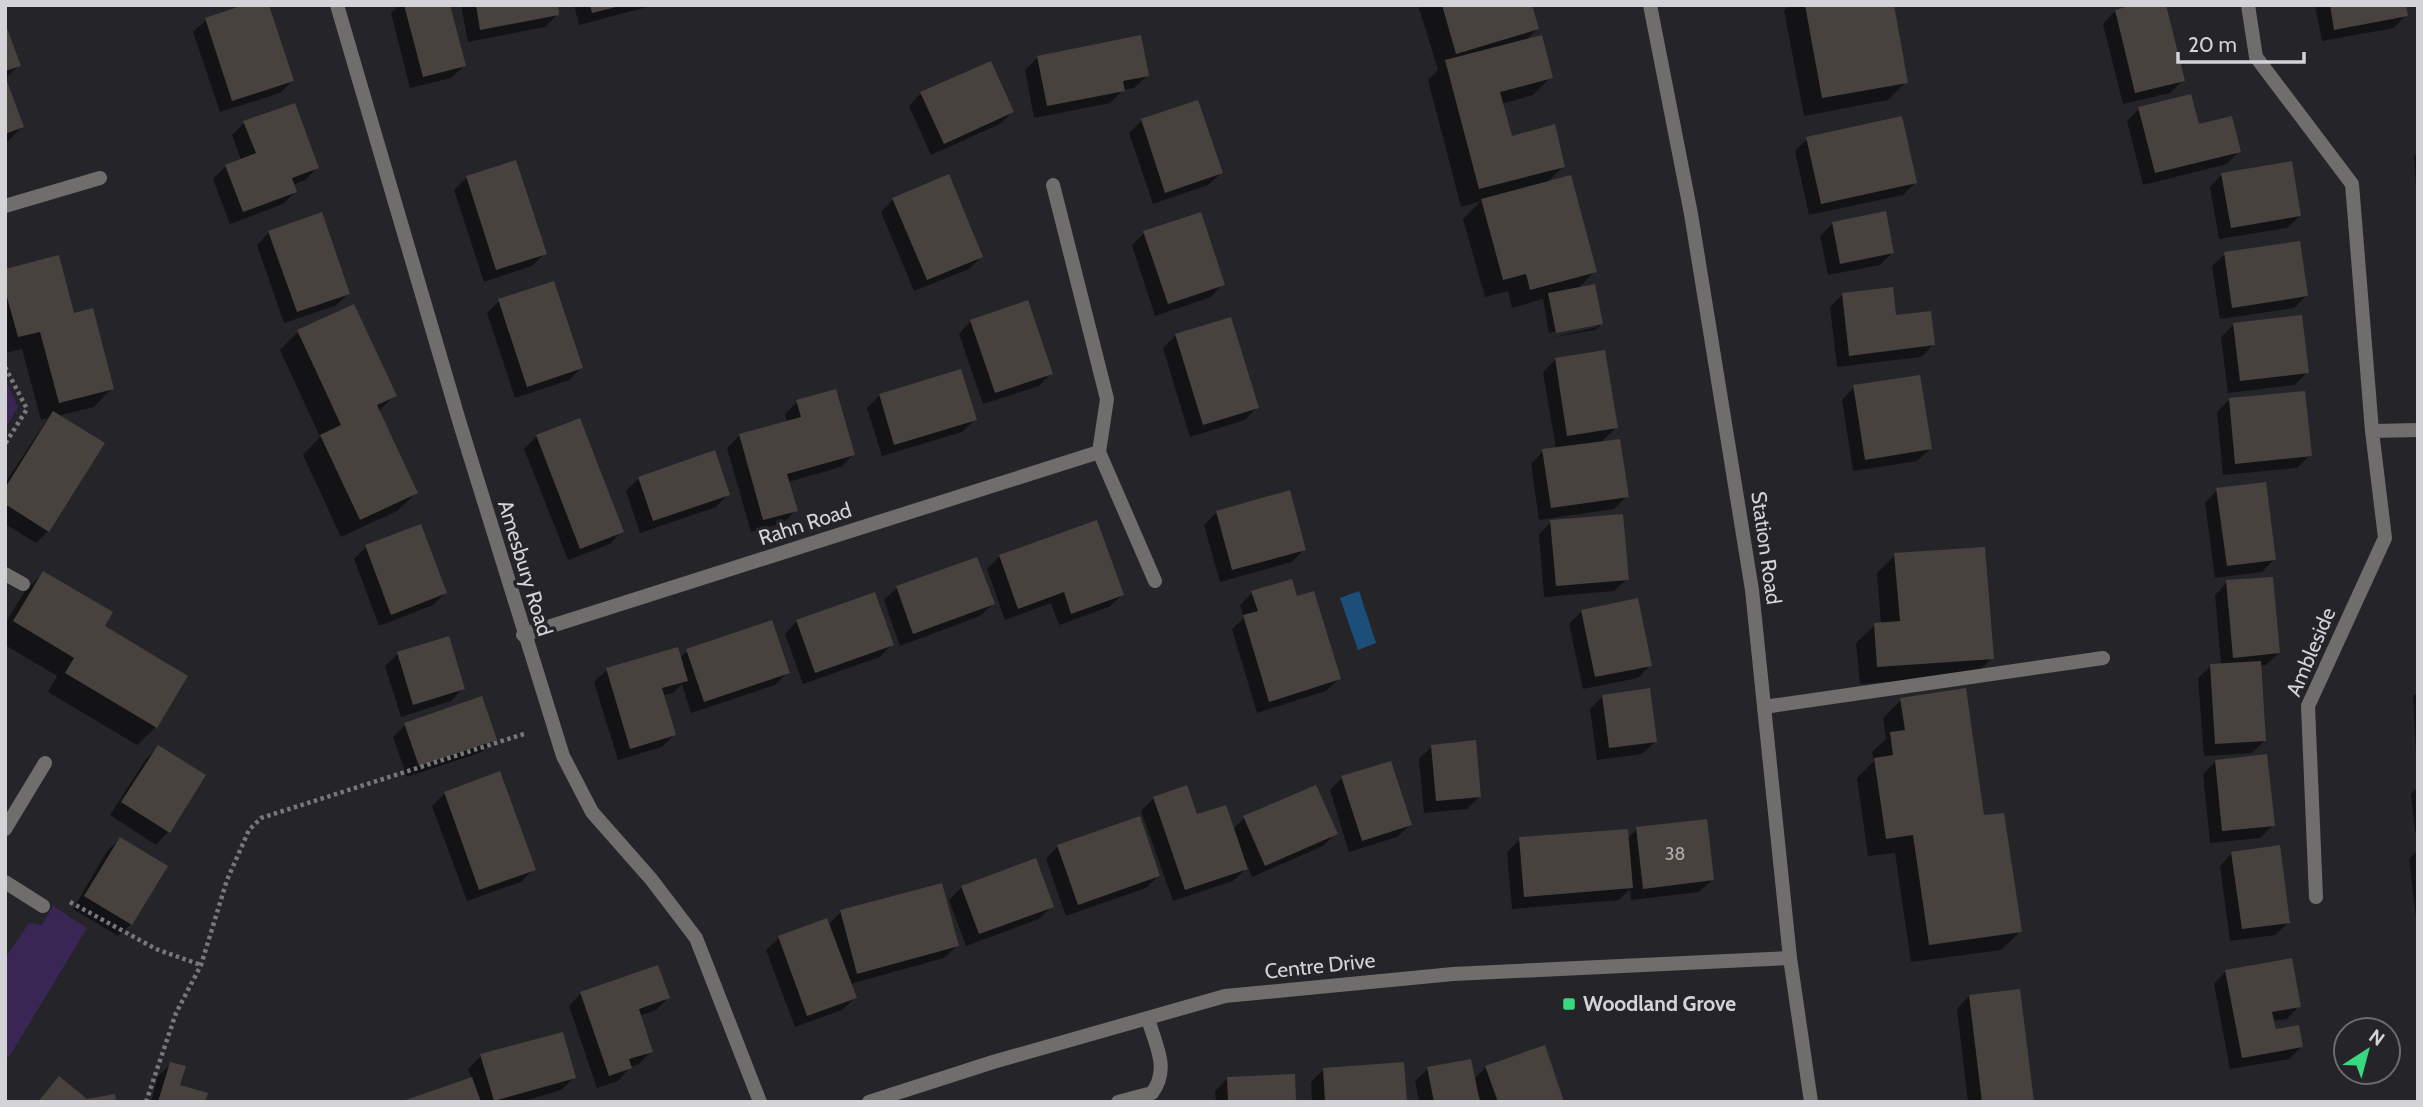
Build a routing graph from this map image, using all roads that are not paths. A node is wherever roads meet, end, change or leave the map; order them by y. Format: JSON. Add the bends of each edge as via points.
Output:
{"nodes":[{"id":1,"x":337,"y":5,"type":"edge"},
{"id":2,"x":1650,"y":5,"type":"edge"},
{"id":3,"x":2248,"y":5,"type":"edge"},
{"id":4,"x":100,"y":178,"type":"dead end"},
{"id":5,"x":1053,"y":185,"type":"dead end"},
{"id":6,"x":5,"y":205,"type":"edge"},
{"id":7,"x":2418,"y":430,"type":"edge"},
{"id":8,"x":2372,"y":431,"type":"junction"},
{"id":9,"x":1099,"y":452,"type":"junction"},
{"id":10,"x":5,"y":574,"type":"edge"},
{"id":11,"x":1155,"y":580,"type":"dead end"},
{"id":12,"x":23,"y":584,"type":"dead end"},
{"id":13,"x":523,"y":635,"type":"junction"},
{"id":14,"x":2103,"y":658,"type":"dead end"},
{"id":15,"x":1764,"y":707,"type":"junction"},
{"id":16,"x":45,"y":763,"type":"dead end"},
{"id":17,"x":5,"y":829,"type":"edge"},
{"id":18,"x":5,"y":882,"type":"edge"},
{"id":19,"x":2316,"y":897,"type":"dead end"},
{"id":20,"x":43,"y":906,"type":"dead end"},
{"id":21,"x":1790,"y":958,"type":"junction"},
{"id":22,"x":1148,"y":1019,"type":"junction"},
{"id":23,"x":760,"y":1102,"type":"edge"},
{"id":24,"x":869,"y":1102,"type":"edge"},
{"id":25,"x":1118,"y":1102,"type":"edge"},
{"id":26,"x":1811,"y":1102,"type":"edge"}],
"edges":[{"from":1,"to":13,"type":"street","name":"Amesbury Road"},
{"from":2,"to":15,"type":"street","name":"Station Road","via":[[1696,241],[1752,590]]},
{"from":3,"to":8,"type":"street","name":"Ambleside","via":[[2256,57],[2352,184]]},
{"from":4,"to":6,"type":"street"},
{"from":5,"to":9,"type":"street","via":[[1107,399]]},
{"from":7,"to":8,"type":"street"},
{"from":8,"to":19,"type":"street","name":"Ambleside","via":[[2385,538],[2308,706]]},
{"from":9,"to":11,"type":"street"},
{"from":9,"to":13,"type":"street","name":"Rahn Road"},
{"from":10,"to":12,"type":"street"},
{"from":13,"to":23,"type":"street","name":"Amesbury Road","via":[[563,756],[592,812],[696,938]]},
{"from":14,"to":15,"type":"street"},
{"from":15,"to":21,"type":"street","name":"Station Road"},
{"from":16,"to":17,"type":"street"},
{"from":18,"to":20,"type":"street"},
{"from":21,"to":22,"type":"street","name":"Centre Drive","via":[[1453,974],[1225,996]]},
{"from":21,"to":26,"type":"street","name":"Station Road"},
{"from":22,"to":24,"type":"street","name":"Centre Drive"},
{"from":22,"to":25,"type":"street","via":[[1164,1071],[1160,1083],[1153,1093]]}]}
